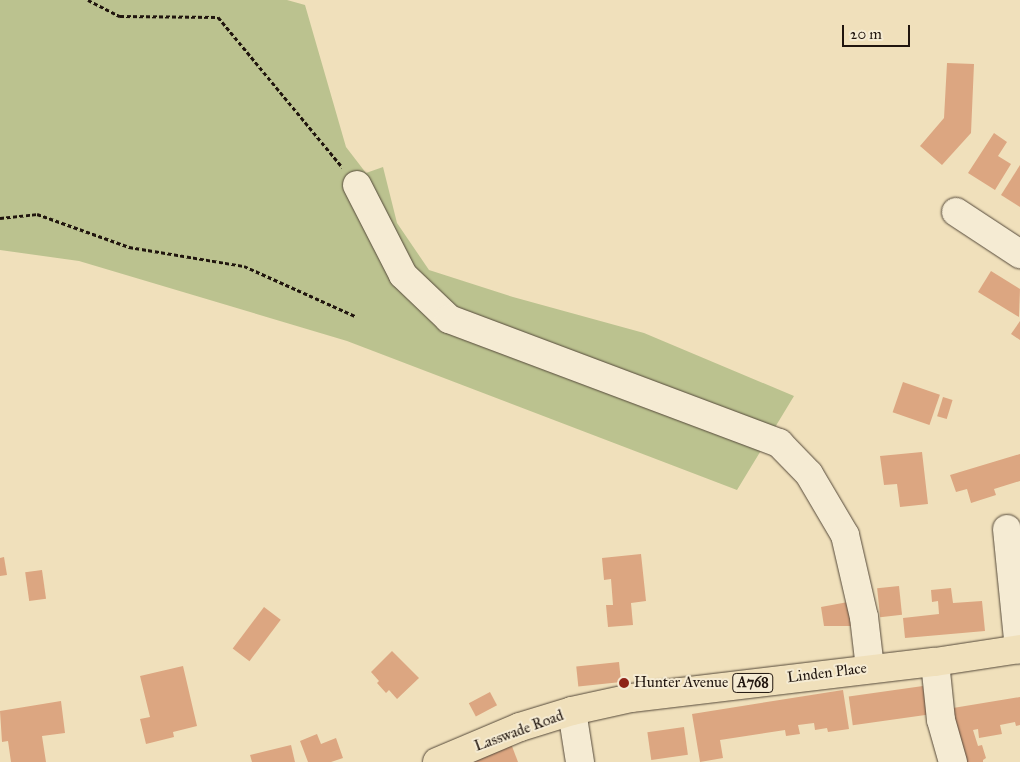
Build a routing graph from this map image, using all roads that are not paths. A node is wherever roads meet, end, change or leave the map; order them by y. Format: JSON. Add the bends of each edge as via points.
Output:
{"nodes":[{"id":1,"x":357,"y":185,"type":"road end"},
{"id":2,"x":956,"y":212,"type":"dead end"},
{"id":3,"x":1020,"y":254,"type":"edge"},
{"id":4,"x":1007,"y":529,"type":"dead end"},
{"id":5,"x":1019,"y":649,"type":"edge"},
{"id":6,"x":935,"y":662,"type":"junction"},
{"id":7,"x":870,"y":668,"type":"junction"},
{"id":8,"x":572,"y":711,"type":"junction"},
{"id":9,"x":438,"y":762,"type":"edge"},
{"id":10,"x":580,"y":762,"type":"edge"},
{"id":11,"x":953,"y":762,"type":"edge"}],
"edges":[{"from":1,"to":7,"type":"street","via":[[403,275],[449,319],[779,444],[809,474],[845,535],[864,617]]},
{"from":2,"to":3,"type":"street"},
{"from":4,"to":5,"type":"street"},
{"from":5,"to":6,"type":"main road","number":"A768"},
{"from":6,"to":7,"type":"main road","name":"Linden Place","number":"A768"},
{"from":6,"to":11,"type":"street","via":[[941,720]]},
{"from":7,"to":8,"type":"main road","name":"Linden Place","number":"A768","via":[[630,698]]},
{"from":8,"to":9,"type":"main road","name":"Lasswade Road","number":"A768","via":[[520,727]]},
{"from":8,"to":10,"type":"street"}]}
